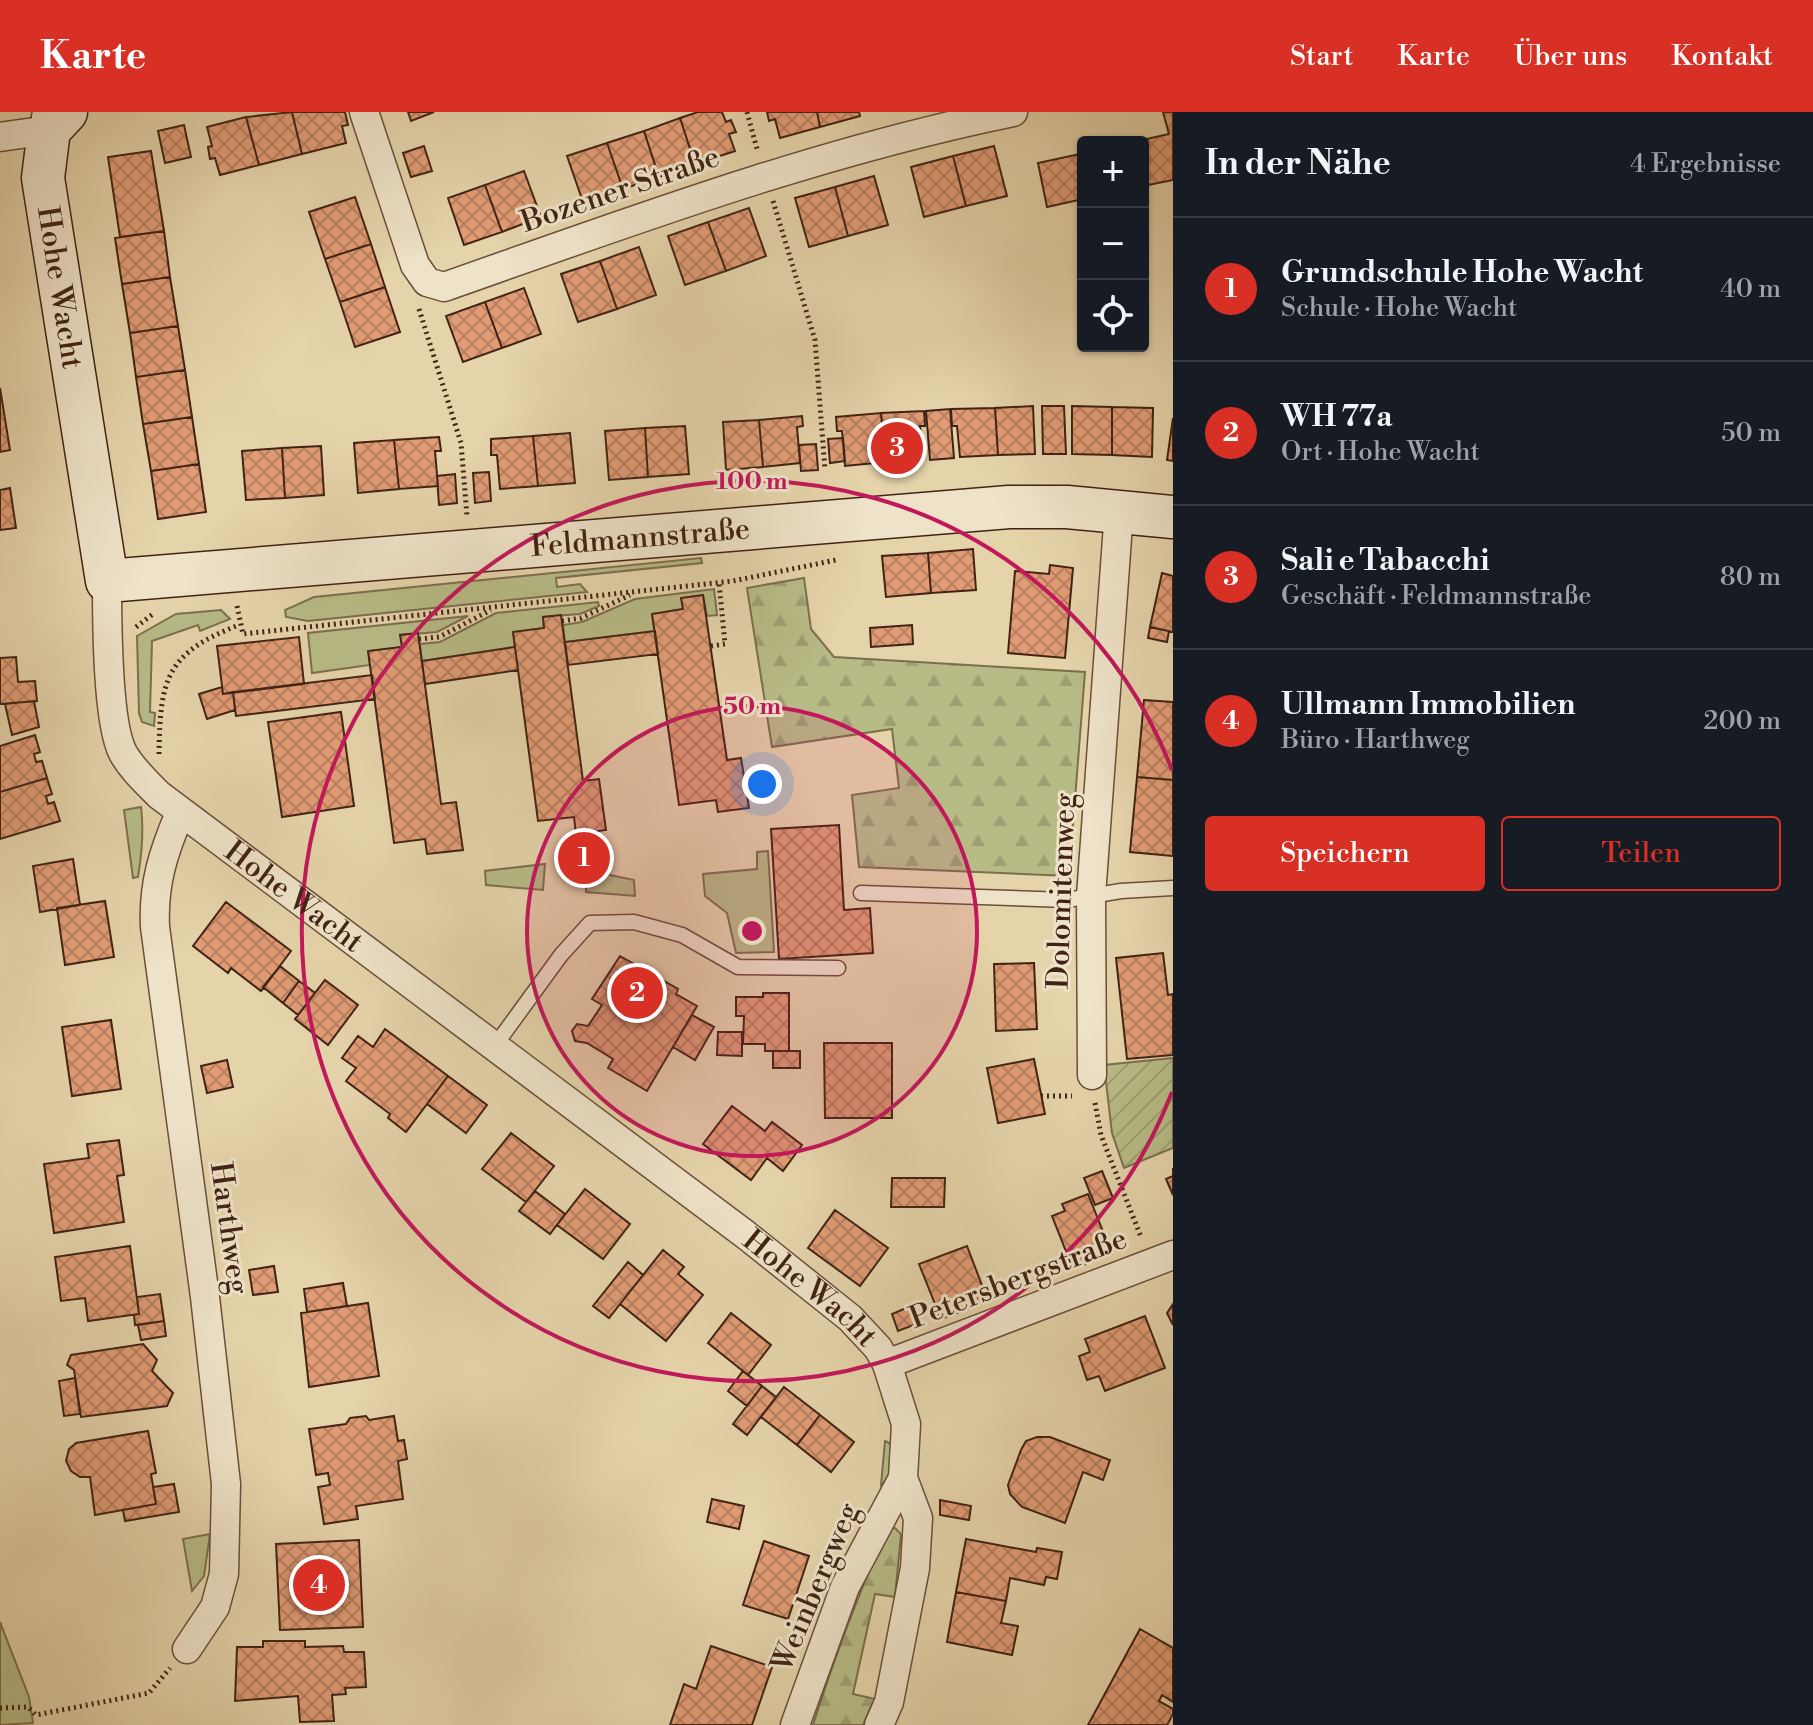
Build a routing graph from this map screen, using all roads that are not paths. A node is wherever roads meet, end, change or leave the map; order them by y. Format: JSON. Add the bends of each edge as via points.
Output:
{"nodes":[{"id":1,"x":364,"y":112,"type":"edge"},
{"id":2,"x":1013,"y":112,"type":"edge"},
{"id":3,"x":53,"y":118,"type":"edge"},
{"id":4,"x":0,"y":137,"type":"edge"},
{"id":5,"x":1119,"y":511,"type":"junction"},
{"id":6,"x":1173,"y":517,"type":"edge"},
{"id":7,"x":107,"y":581,"type":"junction"},
{"id":8,"x":180,"y":813,"type":"junction"},
{"id":9,"x":1173,"y":888,"type":"edge"},
{"id":10,"x":861,"y":893,"type":"dead end"},
{"id":11,"x":1091,"y":896,"type":"junction"},
{"id":12,"x":838,"y":968,"type":"dead end"},
{"id":13,"x":494,"y":1047,"type":"junction"},
{"id":14,"x":1092,"y":1075,"type":"road end"},
{"id":15,"x":1162,"y":1260,"type":"edge"},
{"id":16,"x":887,"y":1364,"type":"junction"},
{"id":17,"x":903,"y":1478,"type":"junction"},
{"id":18,"x":187,"y":1649,"type":"dead end"},
{"id":19,"x":795,"y":1725,"type":"edge"},
{"id":20,"x":879,"y":1725,"type":"edge"}],
"edges":[{"from":1,"to":2,"type":"street","name":"Bozener Straße","via":[[415,265],[427,282],[444,287],[765,174],[902,135]]},
{"from":3,"to":4,"type":"street"},
{"from":3,"to":7,"type":"street","name":"Hohe Wacht","via":[[43,178]]},
{"from":5,"to":6,"type":"street","name":"Feldmannstraße"},
{"from":5,"to":7,"type":"street","name":"Feldmannstraße","via":[[1009,507]]},
{"from":5,"to":11,"type":"street","name":"Dolomitenweg"},
{"from":7,"to":8,"type":"street","name":"Hohe Wacht","via":[[107,635],[121,750],[137,774]]},
{"from":8,"to":13,"type":"street","name":"Hohe Wacht"},
{"from":8,"to":18,"type":"street","name":"Harthweg","via":[[160,859],[155,927],[226,1484],[224,1574],[215,1607]]},
{"from":9,"to":11,"type":"lane"},
{"from":10,"to":11,"type":"lane","via":[[1067,900]]},
{"from":11,"to":14,"type":"street","name":"Dolomitenweg"},
{"from":12,"to":13,"type":"lane","via":[[738,967],[682,935],[634,922],[590,923]]},
{"from":13,"to":16,"type":"street","name":"Hohe Wacht","via":[[820,1293],[863,1331]]},
{"from":15,"to":16,"type":"street","name":"Petersbergstraße"},
{"from":16,"to":17,"type":"street","name":"Hohe Wacht","via":[[906,1424]]},
{"from":17,"to":19,"type":"street","name":"Weinbergweg","via":[[845,1587]]},
{"from":17,"to":20,"type":"street","via":[[918,1518],[918,1545],[889,1702]]}]}
